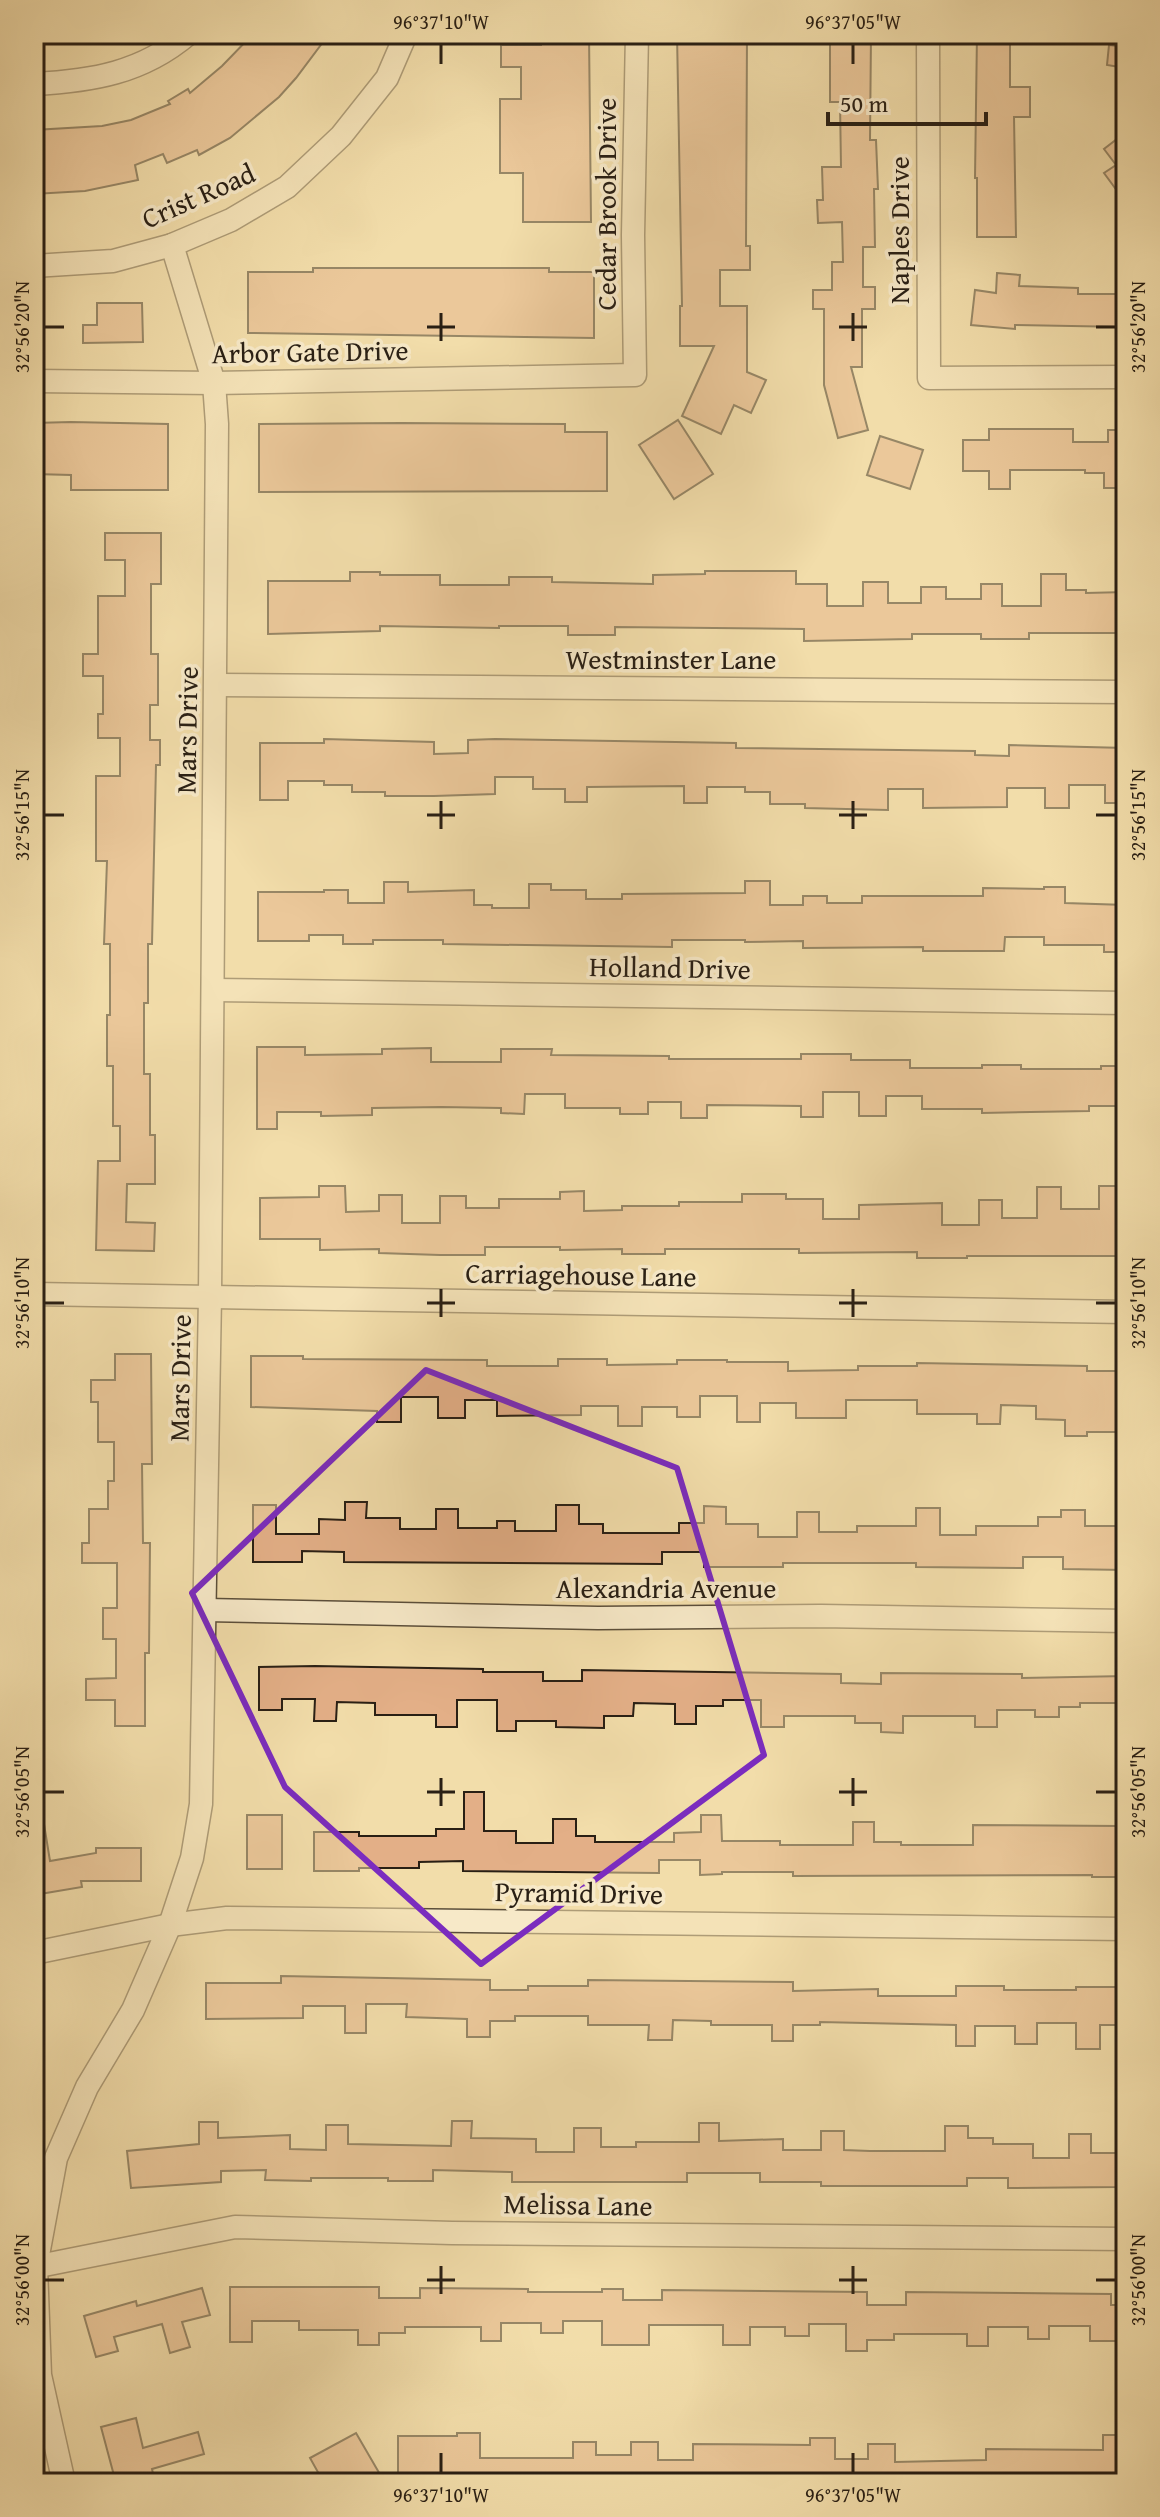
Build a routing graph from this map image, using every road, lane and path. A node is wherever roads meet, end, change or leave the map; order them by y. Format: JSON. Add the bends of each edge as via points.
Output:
{"nodes":[{"id":1,"x":188,"y":34,"type":"edge"},
{"id":2,"x":406,"y":34,"type":"edge"},
{"id":3,"x":637,"y":34,"type":"edge"},
{"id":4,"x":928,"y":34,"type":"edge"},
{"id":5,"x":34,"y":84,"type":"edge"},
{"id":6,"x":172,"y":245,"type":"junction"},
{"id":7,"x":34,"y":266,"type":"edge"},
{"id":8,"x":635,"y":375,"type":"joint"},
{"id":9,"x":1126,"y":377,"type":"edge"},
{"id":10,"x":34,"y":381,"type":"edge"},
{"id":11,"x":214,"y":383,"type":"junction"},
{"id":12,"x":217,"y":685,"type":"junction"},
{"id":13,"x":1126,"y":692,"type":"edge"},
{"id":14,"x":213,"y":990,"type":"junction"},
{"id":15,"x":1126,"y":1003,"type":"edge"},
{"id":16,"x":34,"y":1294,"type":"edge"},
{"id":17,"x":210,"y":1296,"type":"junction"},
{"id":18,"x":1126,"y":1312,"type":"edge"},
{"id":19,"x":206,"y":1610,"type":"junction"},
{"id":20,"x":1126,"y":1621,"type":"edge"},
{"id":21,"x":170,"y":1925,"type":"junction"},
{"id":22,"x":1126,"y":1929,"type":"edge"},
{"id":23,"x":34,"y":1953,"type":"edge"},
{"id":24,"x":1126,"y":2239,"type":"edge"},
{"id":25,"x":35,"y":2266,"type":"edge"},
{"id":26,"x":64,"y":2483,"type":"edge"}],
"edges":[{"from":1,"to":5,"type":"street","via":[[132,69],[82,81]]},
{"from":2,"to":6,"type":"street","name":"Crist Road","via":[[387,78],[341,136],[287,187],[231,220]]},
{"from":3,"to":8,"type":"street","name":"Cedar Brook Drive"},
{"from":4,"to":9,"type":"street","name":"Naples Drive","via":[[929,378]]},
{"from":6,"to":7,"type":"street","name":"Crist Road","via":[[113,261]]},
{"from":6,"to":11,"type":"street","name":"Mars Drive"},
{"from":8,"to":11,"type":"street","name":"Arbor Gate Drive"},
{"from":10,"to":11,"type":"street","name":"Arbor Gate Drive"},
{"from":11,"to":12,"type":"street","name":"Mars Drive"},
{"from":12,"to":13,"type":"street","name":"Westminster Lane"},
{"from":12,"to":14,"type":"street","name":"Mars Drive"},
{"from":14,"to":15,"type":"street","name":"Holland Drive"},
{"from":14,"to":17,"type":"street","name":"Mars Drive"},
{"from":16,"to":17,"type":"street","name":"Carriagehouse Lane"},
{"from":17,"to":18,"type":"street","name":"Carriagehouse Lane"},
{"from":17,"to":19,"type":"street","name":"Mars Drive"},
{"from":19,"to":20,"type":"street","name":"Alexandria Avenue"},
{"from":19,"to":21,"type":"street","name":"Mars Drive","via":[[201,1804],[192,1858]]},
{"from":21,"to":22,"type":"street","name":"Pyramid Drive","via":[[227,1918]]},
{"from":21,"to":23,"type":"street","name":"Pyramid Drive"},
{"from":21,"to":25,"type":"street","name":"Mars Drive","via":[[133,2010],[87,2087],[56,2158]]},
{"from":24,"to":25,"type":"street","name":"Melissa Lane","via":[[235,2227]]},
{"from":25,"to":26,"type":"street","name":"Mars Drive","via":[[40,2375]]}]}
